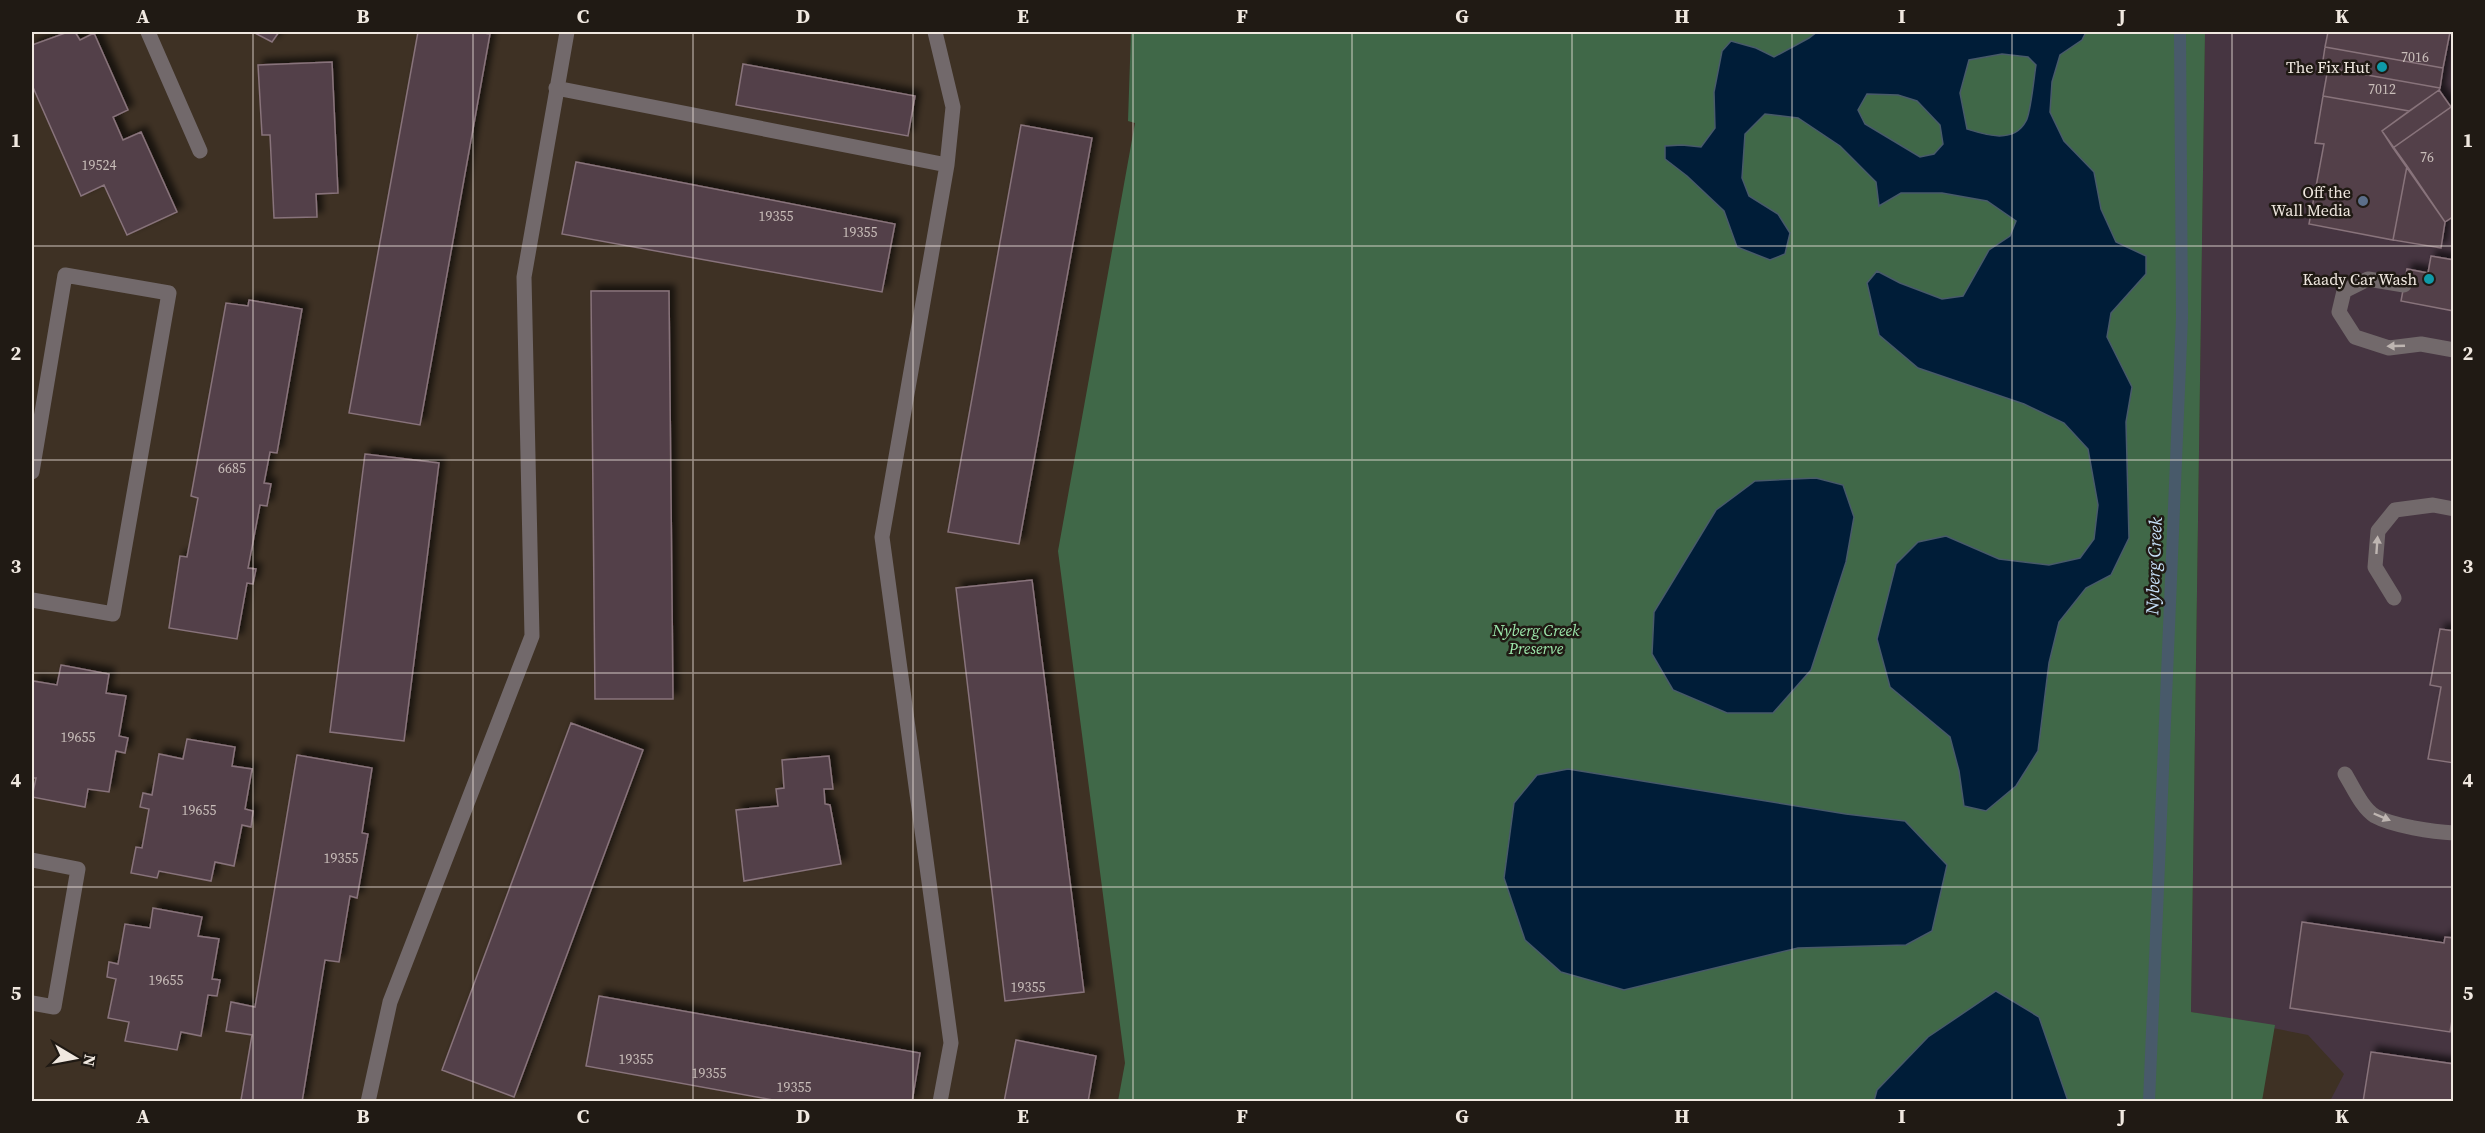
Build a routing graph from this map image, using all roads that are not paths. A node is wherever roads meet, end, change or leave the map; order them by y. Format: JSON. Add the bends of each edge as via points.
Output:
{"nodes":[{"id":1,"x":148,"y":32,"type":"edge"},
{"id":2,"x":567,"y":32,"type":"edge"},
{"id":3,"x":935,"y":32,"type":"edge"},
{"id":4,"x":556,"y":88,"type":"junction"},
{"id":5,"x":200,"y":151,"type":"dead end"},
{"id":6,"x":948,"y":165,"type":"junction"},
{"id":7,"x":2404,"y":285,"type":"dead end"},
{"id":8,"x":2454,"y":350,"type":"edge"},
{"id":9,"x":32,"y":472,"type":"edge"},
{"id":10,"x":2454,"y":509,"type":"edge"},
{"id":11,"x":2394,"y":598,"type":"dead end"},
{"id":12,"x":32,"y":600,"type":"edge"},
{"id":13,"x":2345,"y":774,"type":"dead end"},
{"id":14,"x":2454,"y":833,"type":"edge"},
{"id":15,"x":32,"y":860,"type":"edge"},
{"id":16,"x":32,"y":1003,"type":"edge"},
{"id":17,"x":371,"y":1101,"type":"edge"},
{"id":18,"x":940,"y":1101,"type":"edge"}],
"edges":[{"from":1,"to":5,"type":"lane"},
{"from":2,"to":4,"type":"lane"},
{"from":3,"to":6,"type":"lane","via":[[953,107]]},
{"from":4,"to":6,"type":"lane"},
{"from":4,"to":17,"type":"lane","via":[[524,278],[532,636],[390,1002]]},
{"from":6,"to":18,"type":"lane","via":[[882,537],[951,1044]]},
{"from":8,"to":7,"type":"lane","one_way":true,"via":[[2421,344],[2390,348],[2355,337],[2339,312],[2344,291],[2368,279]]},
{"from":9,"to":12,"type":"lane","via":[[66,275],[169,293],[113,614]]},
{"from":11,"to":10,"type":"lane","one_way":true,"via":[[2375,567],[2378,531],[2395,510],[2433,505]]},
{"from":13,"to":14,"type":"lane","one_way":true,"via":[[2374,816],[2425,831]]},
{"from":15,"to":16,"type":"lane","via":[[78,868],[54,1007]]}]}
